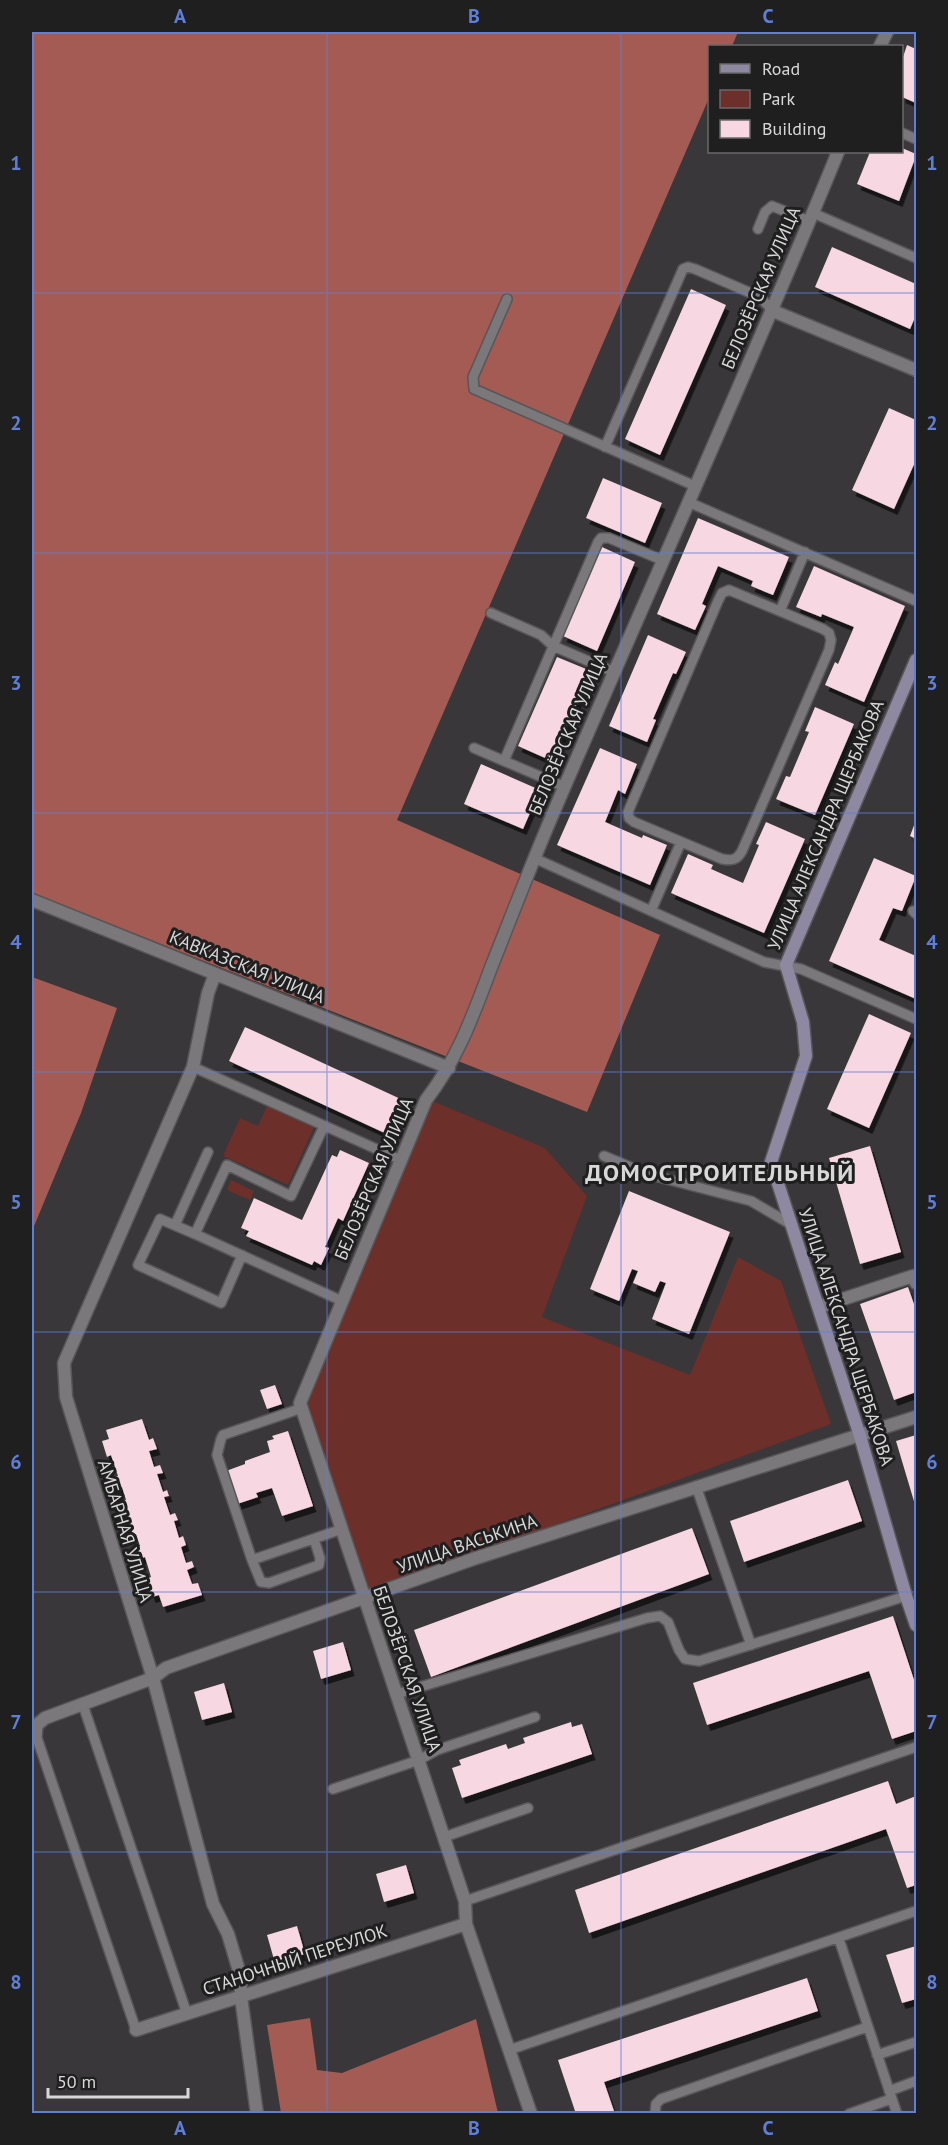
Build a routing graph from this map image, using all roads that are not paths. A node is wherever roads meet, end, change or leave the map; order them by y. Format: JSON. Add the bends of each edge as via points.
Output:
{"nodes":[{"id":1,"x":838,"y":153,"type":"edge"},
{"id":2,"x":811,"y":217,"type":"junction"},
{"id":3,"x":759,"y":228,"type":"dead end"},
{"id":4,"x":916,"y":258,"type":"edge"},
{"id":5,"x":507,"y":299,"type":"dead end"},
{"id":6,"x":773,"y":311,"type":"junction"},
{"id":7,"x":916,"y":367,"type":"edge"},
{"id":8,"x":605,"y":447,"type":"junction"},
{"id":9,"x":694,"y":486,"type":"junction"},
{"id":10,"x":688,"y":502,"type":"junction"},
{"id":11,"x":805,"y":552,"type":"junction"},
{"id":12,"x":662,"y":561,"type":"junction"},
{"id":13,"x":916,"y":601,"type":"edge"},
{"id":14,"x":780,"y":611,"type":"junction"},
{"id":15,"x":491,"y":614,"type":"dead end"},
{"id":16,"x":553,"y":646,"type":"junction"},
{"id":17,"x":916,"y":660,"type":"edge"},
{"id":18,"x":614,"y":672,"type":"junction"},
{"id":19,"x":474,"y":748,"type":"dead end"},
{"id":20,"x":504,"y":761,"type":"junction"},
{"id":21,"x":565,"y":787,"type":"junction"},
{"id":22,"x":681,"y":842,"type":"junction"},
{"id":23,"x":534,"y":858,"type":"junction"},
{"id":24,"x":32,"y":900,"type":"edge"},
{"id":25,"x":651,"y":911,"type":"junction"},
{"id":26,"x":786,"y":965,"type":"junction"},
{"id":27,"x":215,"y":974,"type":"junction"},
{"id":28,"x":916,"y":1019,"type":"edge"},
{"id":29,"x":193,"y":1067,"type":"junction"},
{"id":30,"x":449,"y":1068,"type":"junction"},
{"id":31,"x":324,"y":1126,"type":"junction"},
{"id":32,"x":208,"y":1152,"type":"dead end"},
{"id":33,"x":604,"y":1156,"type":"dead end"},
{"id":34,"x":401,"y":1160,"type":"junction"},
{"id":35,"x":175,"y":1225,"type":"junction"},
{"id":36,"x":792,"y":1225,"type":"junction"},
{"id":37,"x":195,"y":1234,"type":"junction"},
{"id":38,"x":242,"y":1255,"type":"junction"},
{"id":39,"x":915,"y":1276,"type":"edge"},
{"id":40,"x":342,"y":1301,"type":"junction"},
{"id":41,"x":819,"y":1307,"type":"junction"},
{"id":42,"x":302,"y":1408,"type":"junction"},
{"id":43,"x":916,"y":1417,"type":"edge"},
{"id":44,"x":860,"y":1436,"type":"junction"},
{"id":45,"x":696,"y":1486,"type":"junction"},
{"id":46,"x":342,"y":1529,"type":"junction"},
{"id":47,"x":314,"y":1539,"type":"junction"},
{"id":48,"x":252,"y":1560,"type":"junction"},
{"id":49,"x":906,"y":1596,"type":"junction"},
{"id":50,"x":365,"y":1598,"type":"junction"},
{"id":51,"x":916,"y":1625,"type":"edge"},
{"id":52,"x":751,"y":1645,"type":"junction"},
{"id":53,"x":153,"y":1678,"type":"junction"},
{"id":54,"x":397,"y":1694,"type":"junction"},
{"id":55,"x":83,"y":1705,"type":"junction"},
{"id":56,"x":535,"y":1717,"type":"dead end"},
{"id":57,"x":38,"y":1724,"type":"joint"},
{"id":58,"x":916,"y":1747,"type":"edge"},
{"id":59,"x":419,"y":1760,"type":"junction"},
{"id":60,"x":333,"y":1789,"type":"dead end"},
{"id":61,"x":528,"y":1808,"type":"dead end"},
{"id":62,"x":444,"y":1837,"type":"junction"},
{"id":63,"x":465,"y":1901,"type":"junction"},
{"id":64,"x":916,"y":1911,"type":"edge"},
{"id":65,"x":465,"y":1924,"type":"junction"},
{"id":66,"x":839,"y":1939,"type":"junction"},
{"id":67,"x":241,"y":1997,"type":"junction"},
{"id":68,"x":187,"y":2014,"type":"junction"},
{"id":69,"x":867,"y":2027,"type":"junction"},
{"id":70,"x":136,"y":2030,"type":"joint"},
{"id":71,"x":916,"y":2042,"type":"edge"},
{"id":72,"x":509,"y":2050,"type":"junction"},
{"id":73,"x":877,"y":2055,"type":"junction"},
{"id":74,"x":916,"y":2081,"type":"edge"},
{"id":75,"x":890,"y":2095,"type":"junction"},
{"id":76,"x":257,"y":2114,"type":"edge"},
{"id":77,"x":531,"y":2114,"type":"edge"},
{"id":78,"x":655,"y":2114,"type":"edge"},
{"id":79,"x":849,"y":2114,"type":"edge"},
{"id":80,"x":897,"y":2114,"type":"edge"}],
"edges":[{"from":1,"to":2,"type":"street","name":"БЕЛОЗЁРСКАЯ УЛИЦА"},
{"from":2,"to":3,"type":"lane","via":[[772,206]]},
{"from":2,"to":4,"type":"lane"},
{"from":2,"to":6,"type":"street","name":"БЕЛОЗЁРСКАЯ УЛИЦА"},
{"from":5,"to":8,"type":"lane","via":[[473,377],[474,389]]},
{"from":6,"to":7,"type":"street"},
{"from":6,"to":8,"type":"lane","via":[[760,297],[695,269],[682,269]]},
{"from":6,"to":9,"type":"street","name":"БЕЛОЗЁРСКАЯ УЛИЦА"},
{"from":8,"to":9,"type":"lane"},
{"from":9,"to":10,"type":"street","name":"БЕЛОЗЁРСКАЯ УЛИЦА"},
{"from":10,"to":11,"type":"lane"},
{"from":10,"to":12,"type":"street","name":"БЕЛОЗЁРСКАЯ УЛИЦА"},
{"from":11,"to":13,"type":"lane"},
{"from":11,"to":14,"type":"lane"},
{"from":12,"to":16,"type":"lane","via":[[601,537]]},
{"from":12,"to":18,"type":"street","name":"БЕЛОЗЁРСКАЯ УЛИЦА"},
{"from":14,"to":22,"type":"lane","via":[[829,633],[831,640],[824,661],[738,858],[722,860]]},
{"from":14,"to":22,"type":"lane","via":[[737,592],[722,593],[629,806],[630,819]]},
{"from":15,"to":16,"type":"lane","via":[[541,635]]},
{"from":16,"to":18,"type":"lane"},
{"from":16,"to":20,"type":"lane"},
{"from":17,"to":26,"type":"street","name":"УЛИЦА АЛЕКСАНДРА ЩЕРБАКОВА"},
{"from":18,"to":21,"type":"street","name":"БЕЛОЗЁРСКАЯ УЛИЦА"},
{"from":19,"to":20,"type":"lane"},
{"from":20,"to":21,"type":"lane"},
{"from":21,"to":23,"type":"street","name":"БЕЛОЗЁРСКАЯ УЛИЦА"},
{"from":22,"to":25,"type":"lane"},
{"from":23,"to":25,"type":"lane"},
{"from":23,"to":30,"type":"street","name":"БЕЛОЗЁРСКАЯ УЛИЦА","via":[[461,1047]]},
{"from":24,"to":27,"type":"street","name":"КАВКАЗСКАЯ УЛИЦА"},
{"from":25,"to":26,"type":"lane","via":[[764,962]]},
{"from":26,"to":28,"type":"lane"},
{"from":26,"to":36,"type":"street","name":"УЛИЦА АЛЕКСАНДРА ЩЕРБАКОВА","via":[[803,1022],[806,1056],[771,1162]]},
{"from":27,"to":29,"type":"street","name":"АМБАРНАЯ УЛИЦА"},
{"from":27,"to":30,"type":"street","name":"КАВКАЗСКАЯ УЛИЦА"},
{"from":29,"to":31,"type":"lane"},
{"from":29,"to":53,"type":"street","name":"АМБАРНАЯ УЛИЦА","via":[[64,1363],[66,1398]]},
{"from":30,"to":34,"type":"street","name":"БЕЛОЗЁРСКАЯ УЛИЦА","via":[[426,1100]]},
{"from":31,"to":34,"type":"lane"},
{"from":31,"to":37,"type":"lane","via":[[291,1196],[226,1165]]},
{"from":32,"to":35,"type":"lane"},
{"from":33,"to":36,"type":"lane","via":[[647,1174],[751,1201]]},
{"from":34,"to":40,"type":"street","name":"БЕЛОЗЁРСКАЯ УЛИЦА"},
{"from":35,"to":37,"type":"lane"},
{"from":35,"to":38,"type":"lane","via":[[160,1219],[138,1265],[220,1303]]},
{"from":36,"to":41,"type":"street","name":"УЛИЦА АЛЕКСАНДРА ЩЕРБАКОВА"},
{"from":37,"to":38,"type":"lane"},
{"from":38,"to":40,"type":"lane"},
{"from":39,"to":41,"type":"street"},
{"from":40,"to":42,"type":"street","name":"БЕЛОЗЁРСКАЯ УЛИЦА","via":[[300,1403]]},
{"from":41,"to":44,"type":"street","name":"УЛИЦА АЛЕКСАНДРА ЩЕРБАКОВА"},
{"from":42,"to":46,"type":"street","name":"БЕЛОЗЁРСКАЯ УЛИЦА"},
{"from":42,"to":48,"type":"lane","via":[[220,1439],[217,1455]]},
{"from":43,"to":44,"type":"street","name":"УЛИЦА ВАСЬКИНА"},
{"from":44,"to":45,"type":"street","name":"УЛИЦА ВАСЬКИНА"},
{"from":44,"to":49,"type":"street","name":"УЛИЦА АЛЕКСАНДРА ЩЕРБАКОВА"},
{"from":45,"to":50,"type":"street","name":"УЛИЦА ВАСЬКИНА"},
{"from":45,"to":52,"type":"lane"},
{"from":46,"to":47,"type":"lane"},
{"from":46,"to":50,"type":"street","name":"БЕЛОЗЁРСКАЯ УЛИЦА"},
{"from":47,"to":48,"type":"lane"},
{"from":47,"to":48,"type":"lane","via":[[319,1565],[269,1583],[261,1582]]},
{"from":49,"to":51,"type":"street","name":"УЛИЦА АЛЕКСАНДРА ЩЕРБАКОВА"},
{"from":49,"to":52,"type":"lane"},
{"from":50,"to":53,"type":"street","name":"УЛИЦА ВАСЬКИНА","via":[[166,1668]]},
{"from":50,"to":54,"type":"street","name":"БЕЛОЗЁРСКАЯ УЛИЦА"},
{"from":52,"to":54,"type":"lane","via":[[699,1661],[685,1659],[668,1622],[660,1616]]},
{"from":53,"to":55,"type":"street","name":"УЛИЦА ВАСЬКИНА"},
{"from":53,"to":67,"type":"street","name":"АМБАРНАЯ УЛИЦА","via":[[213,1904],[228,1934],[240,1974]]},
{"from":54,"to":59,"type":"street","name":"БЕЛОЗЁРСКАЯ УЛИЦА"},
{"from":55,"to":57,"type":"street","name":"УЛИЦА ВАСЬКИНА"},
{"from":55,"to":68,"type":"lane"},
{"from":56,"to":59,"type":"lane","via":[[437,1750]]},
{"from":57,"to":70,"type":"lane","via":[[37,1738]]},
{"from":58,"to":63,"type":"lane"},
{"from":59,"to":60,"type":"lane"},
{"from":59,"to":62,"type":"street","name":"БЕЛОЗЁРСКАЯ УЛИЦА"},
{"from":61,"to":62,"type":"lane"},
{"from":62,"to":63,"type":"street","name":"БЕЛОЗЁРСКАЯ УЛИЦА"},
{"from":63,"to":65,"type":"street","name":"БЕЛОЗЁРСКАЯ УЛИЦА"},
{"from":64,"to":66,"type":"lane"},
{"from":65,"to":67,"type":"street","name":"СТАНОЧНЫЙ ПЕРЕУЛОК"},
{"from":65,"to":72,"type":"street","name":"БЕЛОЗЁРСКАЯ УЛИЦА"},
{"from":66,"to":69,"type":"lane"},
{"from":66,"to":72,"type":"lane"},
{"from":67,"to":68,"type":"street","name":"СТАНОЧНЫЙ ПЕРЕУЛОК"},
{"from":67,"to":76,"type":"street","name":"АМБАРНАЯ УЛИЦА"},
{"from":68,"to":70,"type":"street","name":"СТАНОЧНЫЙ ПЕРЕУЛОК"},
{"from":69,"to":73,"type":"lane"},
{"from":69,"to":78,"type":"lane","via":[[661,2099]]},
{"from":71,"to":73,"type":"lane"},
{"from":72,"to":77,"type":"street","name":"БЕЛОЗЁРСКАЯ УЛИЦА"},
{"from":73,"to":75,"type":"lane"},
{"from":74,"to":75,"type":"lane"},
{"from":75,"to":79,"type":"lane"},
{"from":75,"to":80,"type":"lane"}]}
